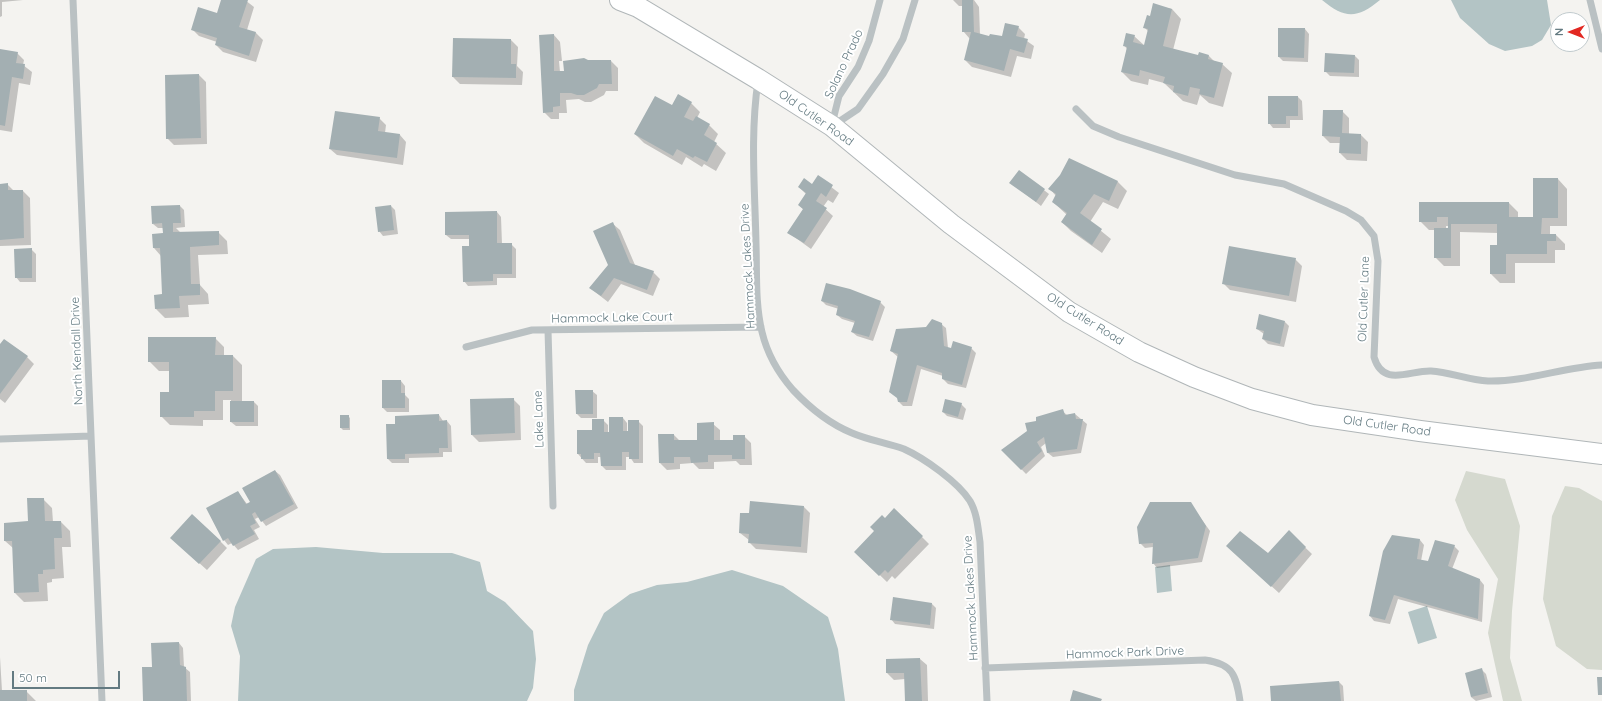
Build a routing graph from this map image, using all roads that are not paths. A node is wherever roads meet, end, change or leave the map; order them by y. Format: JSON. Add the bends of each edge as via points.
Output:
{"nodes":[{"id":1,"x":73,"y":0,"type":"edge"},
{"id":2,"x":620,"y":0,"type":"edge"},
{"id":3,"x":880,"y":0,"type":"edge"},
{"id":4,"x":915,"y":0,"type":"edge"},
{"id":5,"x":1590,"y":0,"type":"edge"},
{"id":6,"x":1602,"y":49,"type":"edge"},
{"id":7,"x":758,"y":79,"type":"junction"},
{"id":8,"x":1076,"y":109,"type":"dead end"},
{"id":9,"x":832,"y":126,"type":"junction"},
{"id":10,"x":761,"y":327,"type":"junction"},
{"id":11,"x":548,"y":330,"type":"junction"},
{"id":12,"x":466,"y":347,"type":"dead end"},
{"id":13,"x":1602,"y":365,"type":"edge"},
{"id":14,"x":91,"y":436,"type":"junction"},
{"id":15,"x":0,"y":439,"type":"edge"},
{"id":16,"x":1602,"y":454,"type":"edge"},
{"id":17,"x":553,"y":506,"type":"dead end"},
{"id":18,"x":985,"y":668,"type":"junction"},
{"id":19,"x":102,"y":701,"type":"edge"},
{"id":20,"x":987,"y":701,"type":"edge"},
{"id":21,"x":1240,"y":701,"type":"edge"}],
"edges":[{"from":1,"to":14,"type":"street","name":"North Kendall Drive"},
{"from":2,"to":7,"type":"main road","name":"Old Cutler Road","via":[[638,7]]},
{"from":3,"to":9,"type":"street","name":"Solano Prado","via":[[869,41],[858,67],[839,96]]},
{"from":4,"to":9,"type":"street","via":[[903,39],[883,74],[858,109]]},
{"from":5,"to":6,"type":"street"},
{"from":7,"to":9,"type":"main road","name":"Old Cutler Road"},
{"from":7,"to":10,"type":"street","name":"Hammock Lakes Drive","via":[[753,130]]},
{"from":8,"to":13,"type":"street","name":"Old Cutler Lane","via":[[1094,126],[1119,137],[1235,175],[1284,184],[1361,220],[1374,236],[1377,247],[1378,285],[1374,357],[1376,364],[1386,373],[1404,376],[1437,371],[1488,381]]},
{"from":9,"to":16,"type":"main road","name":"Old Cutler Road","via":[[951,224],[1069,312],[1139,352],[1194,377],[1252,399],[1312,415]]},
{"from":10,"to":11,"type":"street","name":"Hammock Lake Court"},
{"from":10,"to":18,"type":"street","name":"Hammock Lakes Drive","via":[[765,344],[777,368],[808,404],[851,432],[903,449],[923,460],[954,484],[970,501],[978,524],[980,542]]},
{"from":11,"to":12,"type":"street","name":"Hammock Lake Court","via":[[532,330]]},
{"from":11,"to":17,"type":"street","name":"Lake Lane"},
{"from":14,"to":15,"type":"street"},
{"from":14,"to":19,"type":"street","name":"North Kendall Drive"},
{"from":18,"to":20,"type":"street","name":"Hammock Lakes Drive"},
{"from":18,"to":21,"type":"street","name":"Hammock Park Drive","via":[[1205,660],[1229,668],[1234,674]]}]}
